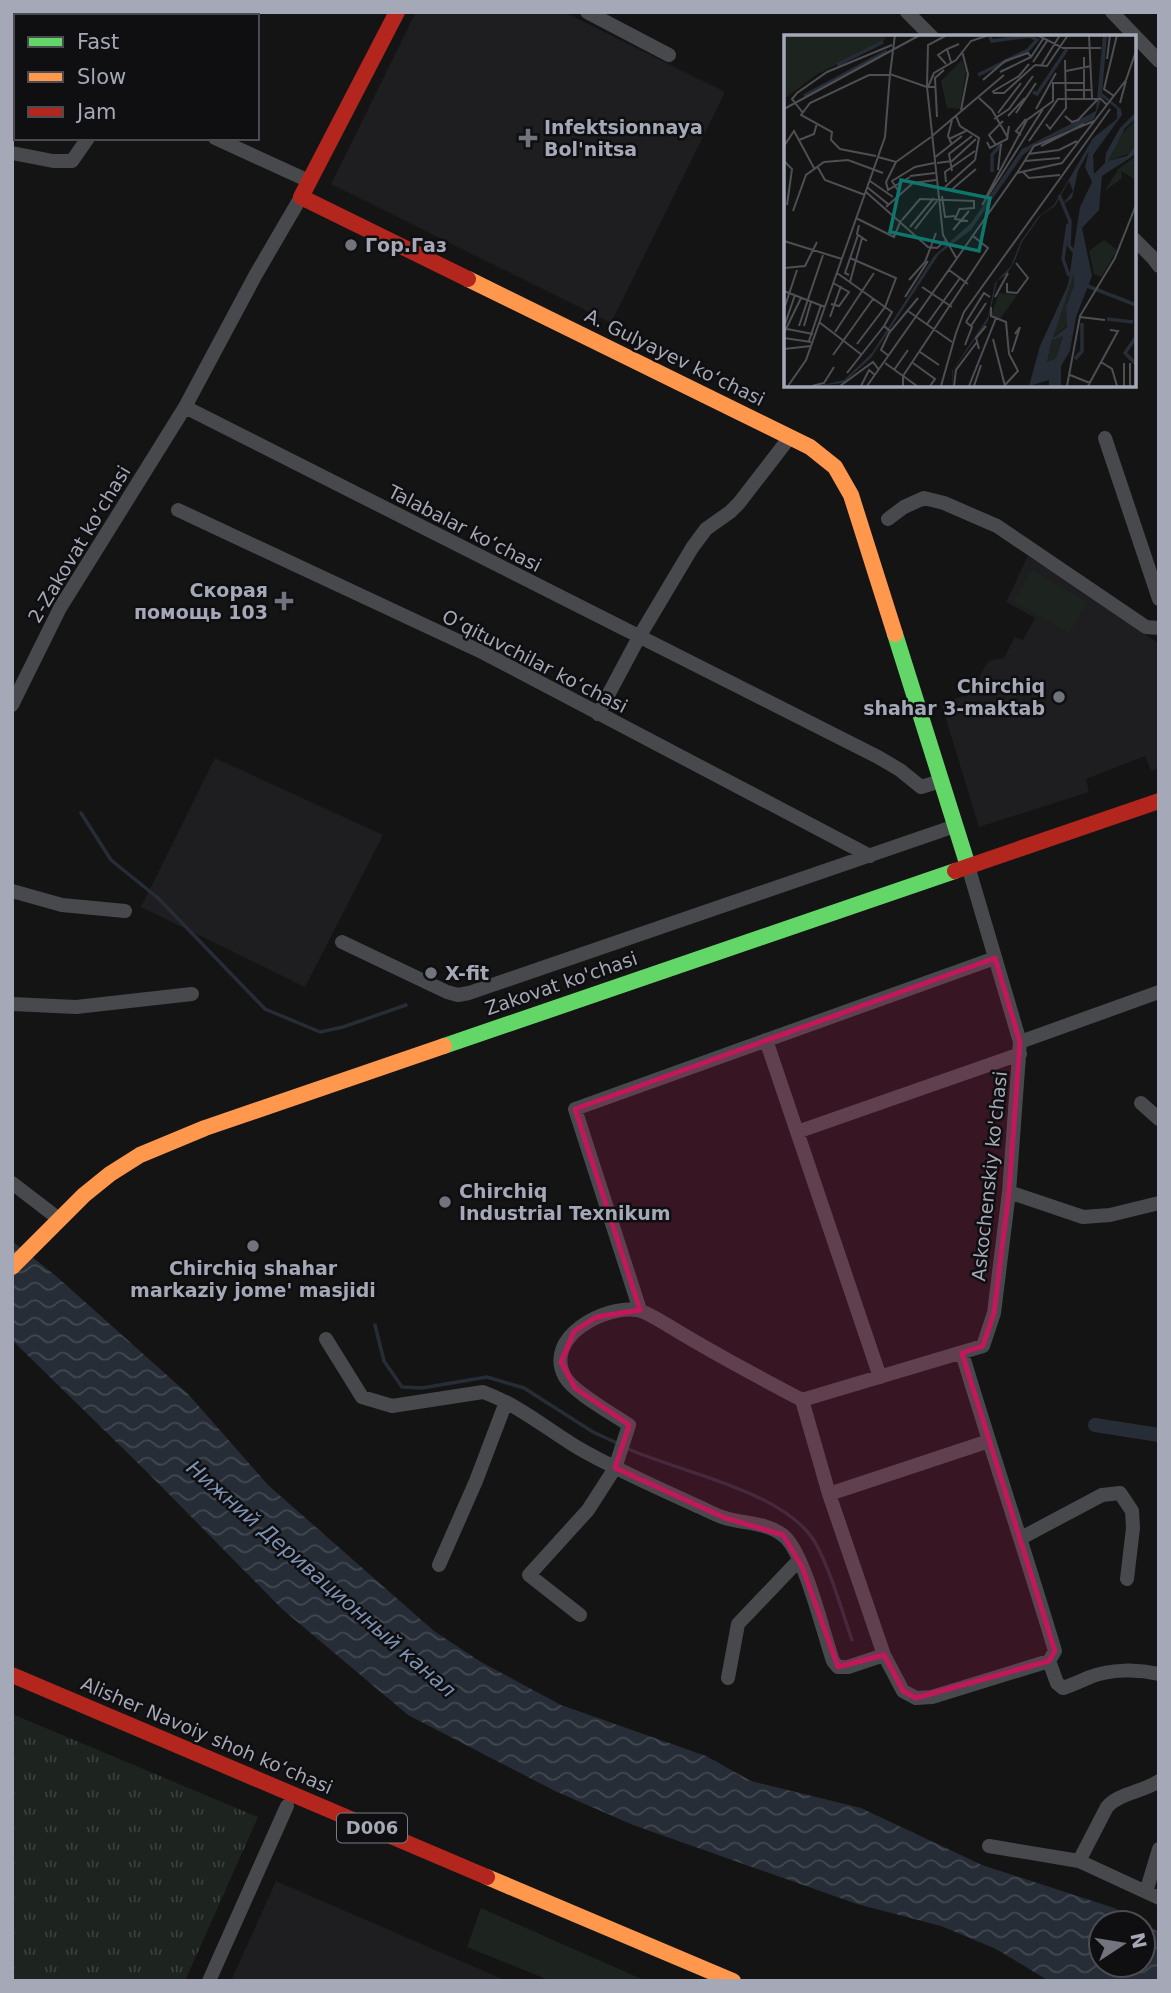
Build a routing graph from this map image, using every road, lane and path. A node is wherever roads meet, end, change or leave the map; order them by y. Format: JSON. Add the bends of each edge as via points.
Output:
{"nodes":[{"id":1,"x":397,"y":12,"type":"edge"},
{"id":2,"x":587,"y":12,"type":"edge"},
{"id":3,"x":907,"y":12,"type":"edge"},
{"id":4,"x":1112,"y":12,"type":"edge"},
{"id":5,"x":930,"y":35,"type":"edge"},
{"id":6,"x":1134,"y":35,"type":"edge"},
{"id":7,"x":1136,"y":37,"type":"edge"},
{"id":8,"x":669,"y":55,"type":"dead end"},
{"id":9,"x":1159,"y":61,"type":"edge"},
{"id":10,"x":87,"y":140,"type":"edge"},
{"id":11,"x":219,"y":140,"type":"edge"},
{"id":12,"x":12,"y":153,"type":"edge"},
{"id":13,"x":309,"y":181,"type":"junction"},
{"id":14,"x":301,"y":197,"type":"junction"},
{"id":15,"x":1136,"y":241,"type":"edge"},
{"id":16,"x":1157,"y":260,"type":"edge"},
{"id":17,"x":184,"y":407,"type":"junction"},
{"id":18,"x":790,"y":437,"type":"junction"},
{"id":19,"x":1105,"y":438,"type":"dead end"},
{"id":20,"x":178,"y":510,"type":"dead end"},
{"id":21,"x":888,"y":519,"type":"dead end"},
{"id":22,"x":1159,"y":598,"type":"edge"},
{"id":23,"x":1159,"y":628,"type":"edge"},
{"id":24,"x":639,"y":638,"type":"junction"},
{"id":25,"x":12,"y":705,"type":"edge"},
{"id":26,"x":598,"y":714,"type":"junction"},
{"id":27,"x":941,"y":781,"type":"junction"},
{"id":28,"x":1159,"y":801,"type":"edge"},
{"id":29,"x":956,"y":826,"type":"junction"},
{"id":30,"x":870,"y":856,"type":"junction"},
{"id":31,"x":968,"y":866,"type":"junction"},
{"id":32,"x":12,"y":891,"type":"edge"},
{"id":33,"x":125,"y":911,"type":"dead end"},
{"id":34,"x":342,"y":942,"type":"dead end"},
{"id":35,"x":995,"y":958,"type":"junction"},
{"id":36,"x":1159,"y":992,"type":"edge"},
{"id":37,"x":192,"y":995,"type":"dead end"},
{"id":38,"x":12,"y":1004,"type":"edge"},
{"id":39,"x":766,"y":1040,"type":"junction"},
{"id":40,"x":1020,"y":1048,"type":"junction"},
{"id":41,"x":1141,"y":1103,"type":"dead end"},
{"id":42,"x":1159,"y":1119,"type":"edge"},
{"id":43,"x":797,"y":1132,"type":"junction"},
{"id":44,"x":12,"y":1183,"type":"edge"},
{"id":45,"x":1009,"y":1192,"type":"junction"},
{"id":46,"x":1159,"y":1203,"type":"edge"},
{"id":47,"x":59,"y":1219,"type":"junction"},
{"id":48,"x":12,"y":1267,"type":"edge"},
{"id":49,"x":639,"y":1310,"type":"junction"},
{"id":50,"x":326,"y":1339,"type":"dead end"},
{"id":51,"x":962,"y":1353,"type":"junction"},
{"id":52,"x":880,"y":1377,"type":"junction"},
{"id":53,"x":802,"y":1400,"type":"junction"},
{"id":54,"x":506,"y":1402,"type":"junction"},
{"id":55,"x":989,"y":1441,"type":"junction"},
{"id":56,"x":615,"y":1468,"type":"junction"},
{"id":57,"x":830,"y":1494,"type":"junction"},
{"id":58,"x":1021,"y":1538,"type":"junction"},
{"id":59,"x":799,"y":1560,"type":"junction"},
{"id":60,"x":439,"y":1565,"type":"dead end"},
{"id":61,"x":1127,"y":1579,"type":"dead end"},
{"id":62,"x":580,"y":1615,"type":"dead end"},
{"id":63,"x":884,"y":1654,"type":"junction"},
{"id":64,"x":1049,"y":1661,"type":"junction"},
{"id":65,"x":1159,"y":1674,"type":"edge"},
{"id":66,"x":12,"y":1675,"type":"edge"},
{"id":67,"x":728,"y":1678,"type":"dead end"},
{"id":68,"x":12,"y":1689,"type":"edge"},
{"id":69,"x":1159,"y":1781,"type":"edge"},
{"id":70,"x":290,"y":1800,"type":"junction"},
{"id":71,"x":989,"y":1846,"type":"dead end"},
{"id":72,"x":1159,"y":1849,"type":"edge"},
{"id":73,"x":1079,"y":1861,"type":"junction"},
{"id":74,"x":1152,"y":1895,"type":"edge"},
{"id":75,"x":209,"y":1981,"type":"edge"},
{"id":76,"x":695,"y":1981,"type":"edge"},
{"id":77,"x":733,"y":1981,"type":"edge"}],
"edges":[{"from":1,"to":13,"type":"main road"},
{"from":2,"to":8,"type":"street"},
{"from":3,"to":5,"type":"street"},
{"from":4,"to":6,"type":"street"},
{"from":7,"to":9,"type":"street"},
{"from":10,"to":12,"type":"street","via":[[72,161],[53,162]]},
{"from":11,"to":13,"type":"street"},
{"from":13,"to":14,"type":"main road"},
{"from":14,"to":17,"type":"street"},
{"from":14,"to":18,"type":"main road","name":"A. Gulyayev ko‘chasi"},
{"from":15,"to":16,"type":"street"},
{"from":17,"to":24,"type":"street","name":"Talabalar ko‘chasi"},
{"from":17,"to":25,"type":"street","name":"2-Zakovat ko‘chasi","via":[[60,608]]},
{"from":18,"to":24,"type":"street","via":[[730,512],[706,529]]},
{"from":18,"to":27,"type":"main road","name":"A. Gulyayev ko‘chasi","via":[[823,455],[841,472]]},
{"from":19,"to":22,"type":"street"},
{"from":20,"to":26,"type":"street","name":"O‘qituvchilar ko‘chasi","via":[[484,653]]},
{"from":21,"to":23,"type":"street","via":[[924,498],[944,503],[997,526],[1146,627]]},
{"from":24,"to":26,"type":"street"},
{"from":24,"to":27,"type":"street","name":"Talabalar ko‘chasi","via":[[878,757],[921,787]]},
{"from":26,"to":30,"type":"street","name":"O‘qituvchilar ko‘chasi"},
{"from":27,"to":29,"type":"main road","name":"A. Gulyayev ko‘chasi"},
{"from":28,"to":31,"type":"main road","name":"Zakovat ko'chasi"},
{"from":29,"to":30,"type":"street"},
{"from":29,"to":31,"type":"main road","name":"A. Gulyayev ko‘chasi"},
{"from":30,"to":34,"type":"street","via":[[458,995]]},
{"from":31,"to":35,"type":"street"},
{"from":31,"to":47,"type":"main road","name":"Zakovat ko'chasi","via":[[182,1137],[111,1173]]},
{"from":32,"to":33,"type":"street","via":[[62,905]]},
{"from":35,"to":39,"type":"street"},
{"from":35,"to":40,"type":"street"},
{"from":36,"to":40,"type":"street"},
{"from":37,"to":38,"type":"street","via":[[76,1007]]},
{"from":39,"to":43,"type":"street"},
{"from":39,"to":49,"type":"street","via":[[575,1109]]},
{"from":40,"to":43,"type":"street","name":"Askochenskiy ko'chasi"},
{"from":40,"to":45,"type":"street","name":"Askochenskiy ko'chasi"},
{"from":41,"to":42,"type":"street"},
{"from":43,"to":52,"type":"street"},
{"from":44,"to":47,"type":"street"},
{"from":45,"to":46,"type":"street","via":[[1083,1217]]},
{"from":45,"to":51,"type":"street","name":"Askochenskiy ko'chasi","via":[[994,1313],[983,1346]]},
{"from":47,"to":48,"type":"main road","name":"Zakovat ko'chasi"},
{"from":49,"to":53,"type":"street"},
{"from":49,"to":56,"type":"street","via":[[615,1310],[573,1331],[561,1362],[575,1388],[629,1424]]},
{"from":50,"to":54,"type":"street","via":[[362,1397],[392,1406],[483,1392]]},
{"from":51,"to":52,"type":"street","name":"Askochenskiy ko'chasi"},
{"from":51,"to":55,"type":"street"},
{"from":52,"to":53,"type":"street","name":"Askochenskiy ko'chasi"},
{"from":53,"to":57,"type":"street"},
{"from":54,"to":56,"type":"street"},
{"from":54,"to":60,"type":"street"},
{"from":55,"to":57,"type":"street"},
{"from":55,"to":58,"type":"street"},
{"from":56,"to":59,"type":"street","via":[[725,1518],[757,1523],[783,1535]]},
{"from":56,"to":62,"type":"street","via":[[588,1510],[529,1574]]},
{"from":57,"to":63,"type":"street"},
{"from":58,"to":61,"type":"street","via":[[1102,1495],[1120,1493],[1132,1511]]},
{"from":58,"to":64,"type":"street","via":[[1055,1651]]},
{"from":59,"to":63,"type":"street","via":[[838,1667]]},
{"from":59,"to":67,"type":"street","via":[[738,1624]]},
{"from":63,"to":64,"type":"street","via":[[903,1691],[916,1698]]},
{"from":64,"to":65,"type":"street","via":[[1063,1688],[1112,1672]]},
{"from":66,"to":70,"type":"main road","name":"Alisher Navoiy shoh koʻchasi","number":"D006"},
{"from":68,"to":70,"type":"main road","name":"Alisher Navoiy shoh koʻchasi","number":"D006"},
{"from":69,"to":73,"type":"street","via":[[1112,1801]]},
{"from":70,"to":75,"type":"street"},
{"from":70,"to":76,"type":"main road","name":"Alisher Navoiy shoh koʻchasi","number":"D006"},
{"from":70,"to":77,"type":"main road","name":"Alisher Navoiy shoh koʻchasi","number":"D006"},
{"from":71,"to":73,"type":"street"},
{"from":72,"to":74,"type":"street"},
{"from":73,"to":74,"type":"street"}]}
